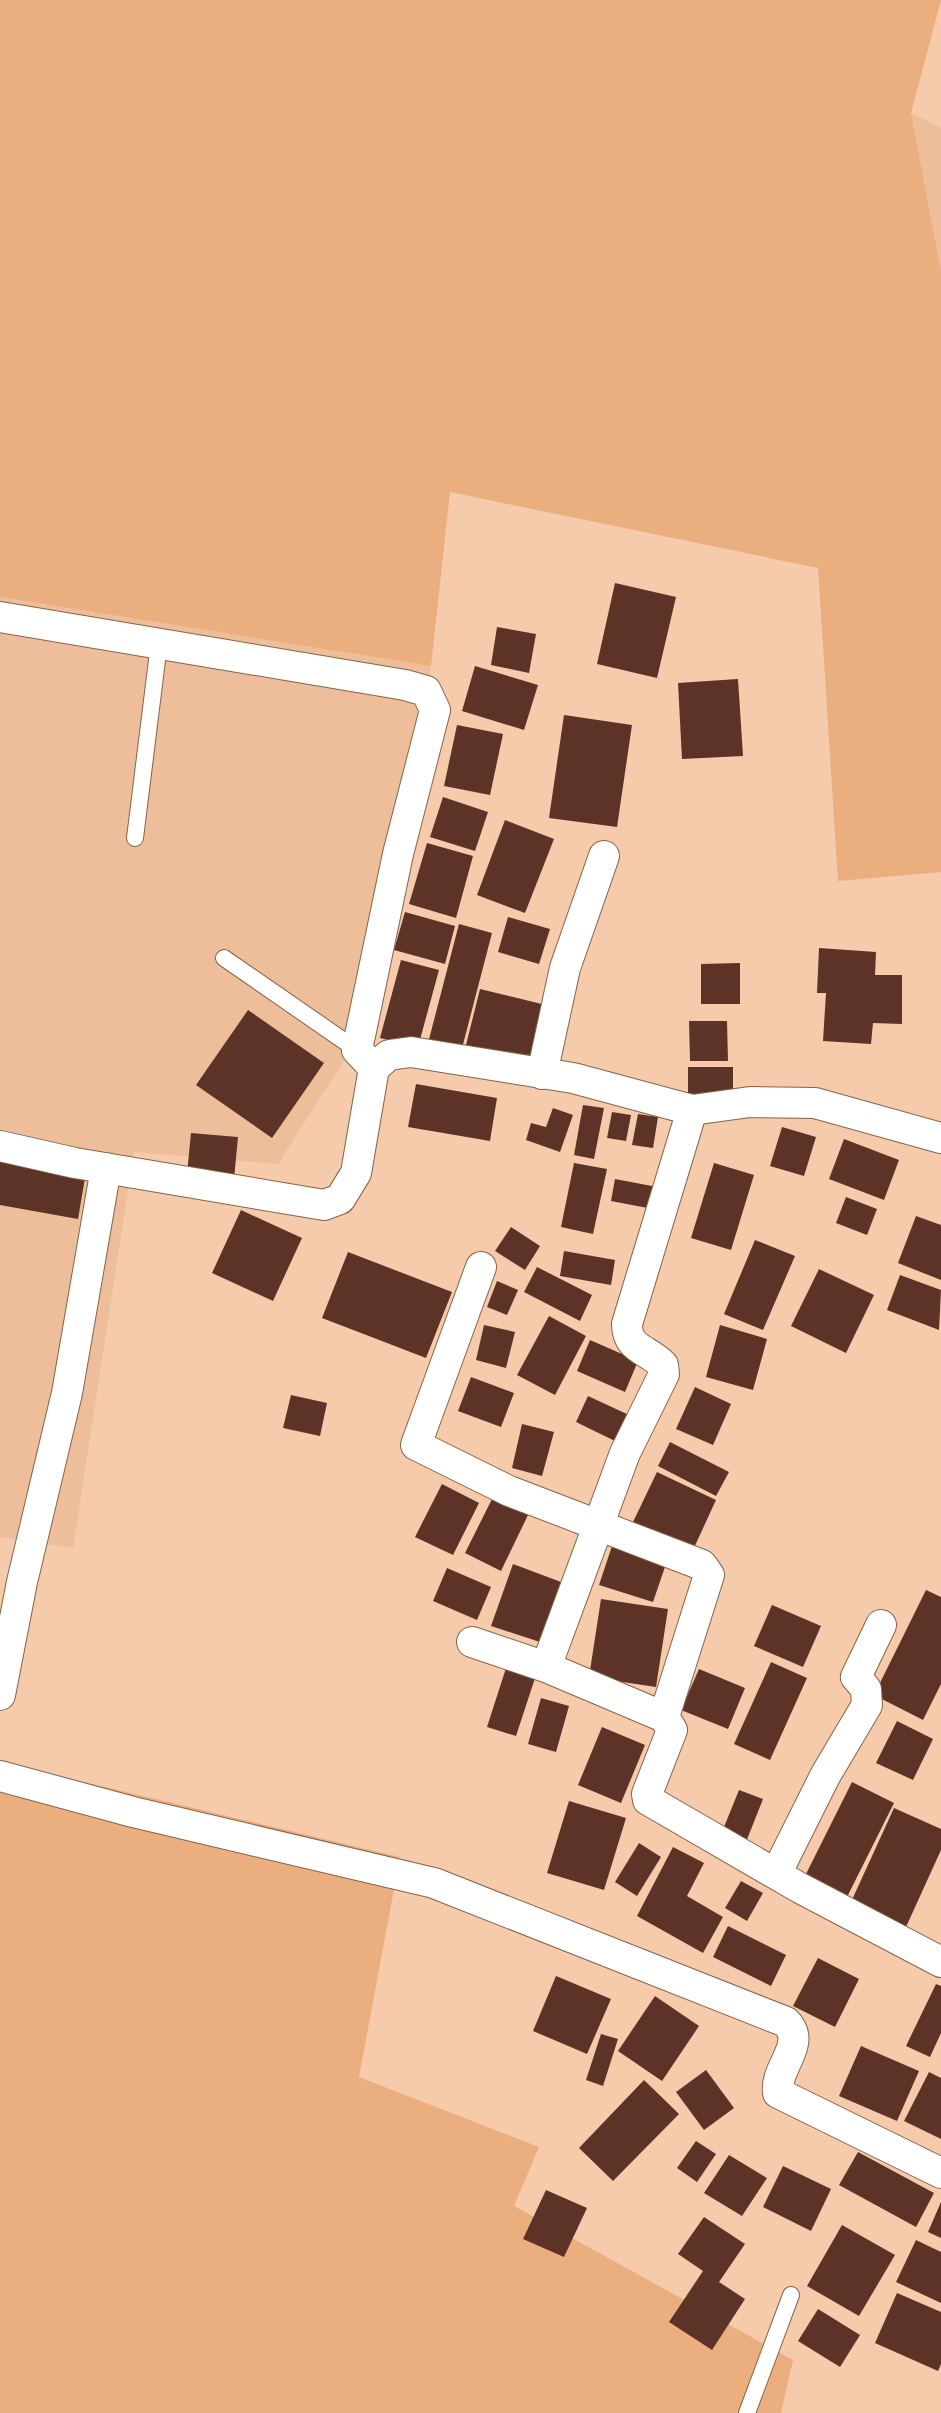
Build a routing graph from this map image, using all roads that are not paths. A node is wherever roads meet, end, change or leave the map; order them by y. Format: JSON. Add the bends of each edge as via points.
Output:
{"nodes":[{"id":1,"x":0,"y":617,"type":"edge"},
{"id":2,"x":159,"y":644,"type":"junction"},
{"id":3,"x":135,"y":838,"type":"dead end"},
{"id":4,"x":604,"y":856,"type":"dead end"},
{"id":5,"x":224,"y":958,"type":"dead end"},
{"id":6,"x":366,"y":1059,"type":"junction"},
{"id":7,"x":542,"y":1074,"type":"junction"},
{"id":8,"x":692,"y":1110,"type":"junction"},
{"id":9,"x":941,"y":1138,"type":"edge"},
{"id":10,"x":0,"y":1146,"type":"edge"},
{"id":11,"x":106,"y":1168,"type":"junction"},
{"id":12,"x":481,"y":1267,"type":"dead end"},
{"id":13,"x":601,"y":1524,"type":"junction"},
{"id":14,"x":881,"y":1625,"type":"dead end"},
{"id":15,"x":472,"y":1642,"type":"dead end"},
{"id":16,"x":546,"y":1667,"type":"junction"},
{"id":17,"x":0,"y":1695,"type":"edge"},
{"id":18,"x":664,"y":1717,"type":"junction"},
{"id":19,"x":0,"y":1776,"type":"edge"},
{"id":20,"x":776,"y":1874,"type":"junction"},
{"id":21,"x":941,"y":1962,"type":"edge"},
{"id":22,"x":941,"y":2173,"type":"edge"},
{"id":23,"x":791,"y":2295,"type":"dead end"},
{"id":24,"x":747,"y":2413,"type":"edge"}],
"edges":[{"from":1,"to":2,"type":"street"},
{"from":2,"to":3,"type":"lane"},
{"from":2,"to":6,"type":"street","via":[[426,691],[435,710],[398,854]]},
{"from":4,"to":7,"type":"street","via":[[565,968]]},
{"from":5,"to":6,"type":"lane"},
{"from":6,"to":7,"type":"street","via":[[411,1052]]},
{"from":6,"to":11,"type":"street","via":[[356,1173],[340,1199],[312,1204]]},
{"from":7,"to":8,"type":"street"},
{"from":8,"to":9,"type":"street","via":[[761,1101],[815,1103]]},
{"from":8,"to":13,"type":"street","via":[[627,1324],[627,1336],[634,1346],[658,1359],[664,1374],[625,1453]]},
{"from":10,"to":11,"type":"street"},
{"from":11,"to":17,"type":"street","via":[[67,1393]]},
{"from":12,"to":13,"type":"street","via":[[416,1445],[509,1491]]},
{"from":13,"to":16,"type":"street"},
{"from":13,"to":18,"type":"street","via":[[702,1565],[709,1575]]},
{"from":14,"to":20,"type":"street","via":[[856,1677],[866,1689],[867,1705]]},
{"from":15,"to":16,"type":"street"},
{"from":16,"to":18,"type":"street"},
{"from":18,"to":20,"type":"street","via":[[672,1730],[648,1800]]},
{"from":19,"to":22,"type":"street","via":[[434,1884],[786,2022],[792,2028],[793,2047],[778,2093]]},
{"from":20,"to":21,"type":"street"},
{"from":23,"to":24,"type":"lane"}]}
